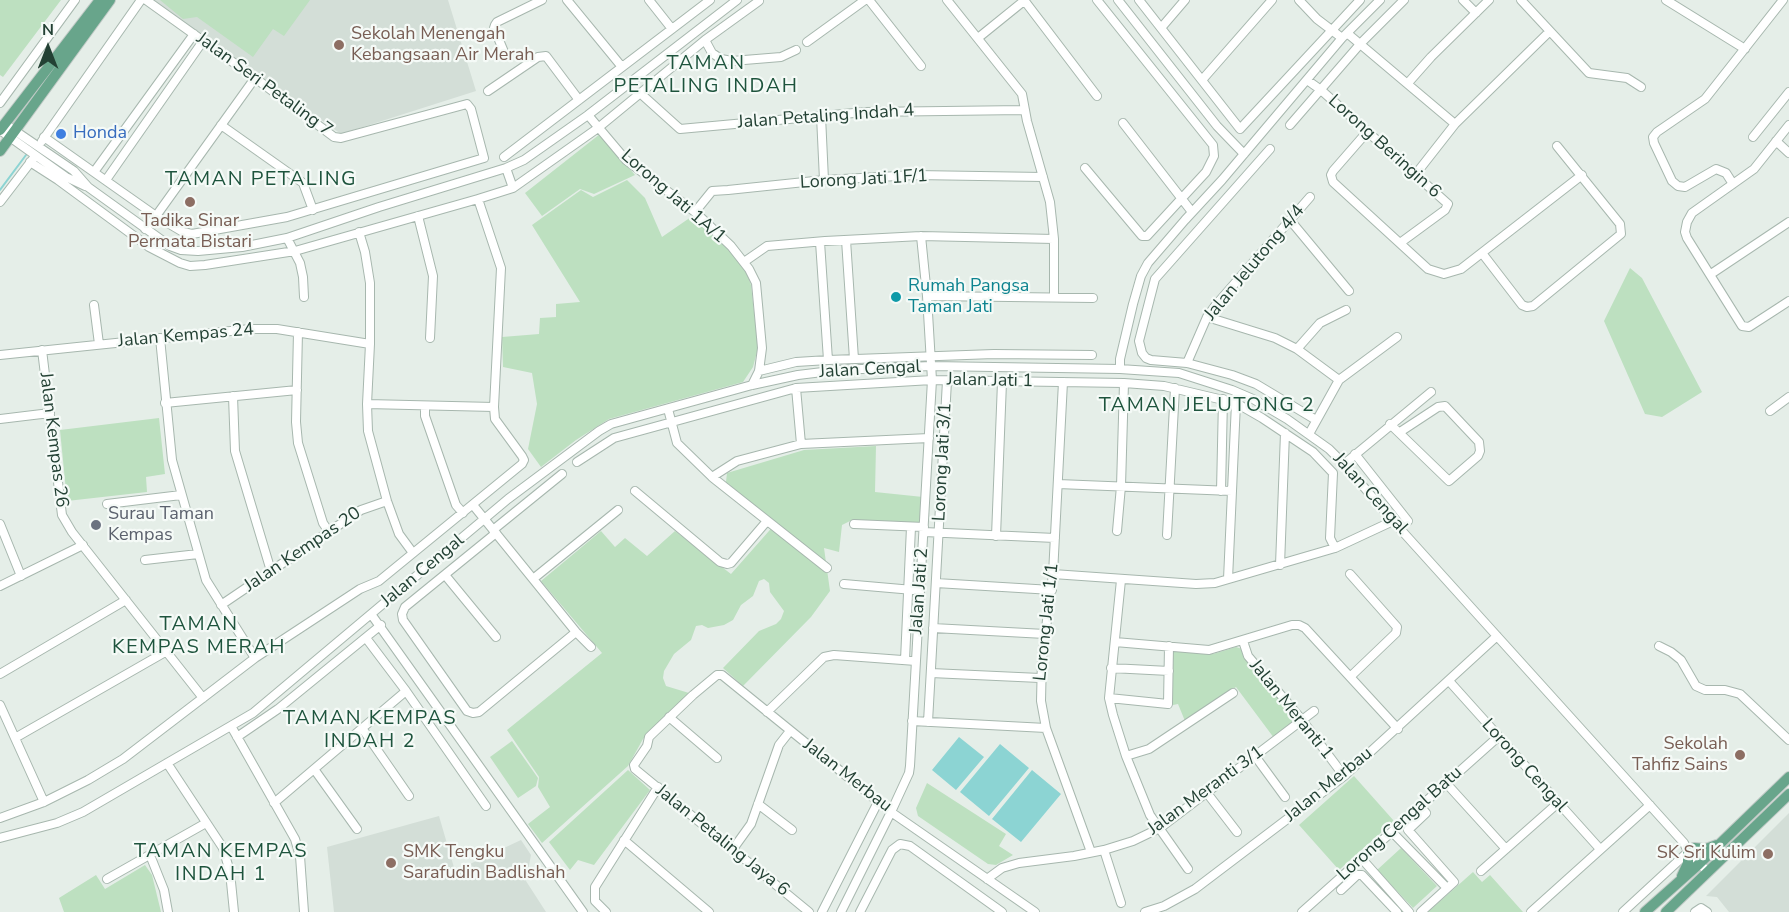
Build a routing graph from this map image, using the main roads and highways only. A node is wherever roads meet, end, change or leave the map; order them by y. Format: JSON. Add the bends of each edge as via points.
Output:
{"nodes":[{"id":1,"x":100,"y":0,"type":"edge"},
{"id":2,"x":110,"y":0,"type":"edge"},
{"id":3,"x":6,"y":130,"type":"edge"},
{"id":4,"x":0,"y":151,"type":"edge"},
{"id":5,"x":1789,"y":777,"type":"edge"},
{"id":6,"x":1789,"y":794,"type":"edge"},
{"id":7,"x":1721,"y":843,"type":"junction"},
{"id":8,"x":1679,"y":882,"type":"junction"},
{"id":9,"x":1645,"y":912,"type":"edge"},
{"id":10,"x":1666,"y":912,"type":"edge"}],
"edges":[{"from":1,"to":3,"type":"main road"},
{"from":2,"to":3,"type":"main road"},
{"from":3,"to":4,"type":"main road"},
{"from":5,"to":7,"type":"main road"},
{"from":6,"to":10,"type":"main road"},
{"from":7,"to":8,"type":"main road"},
{"from":7,"to":8,"type":"main road","via":[[1706,849],[1689,848],[1688,863]]},
{"from":8,"to":9,"type":"main road"}]}
